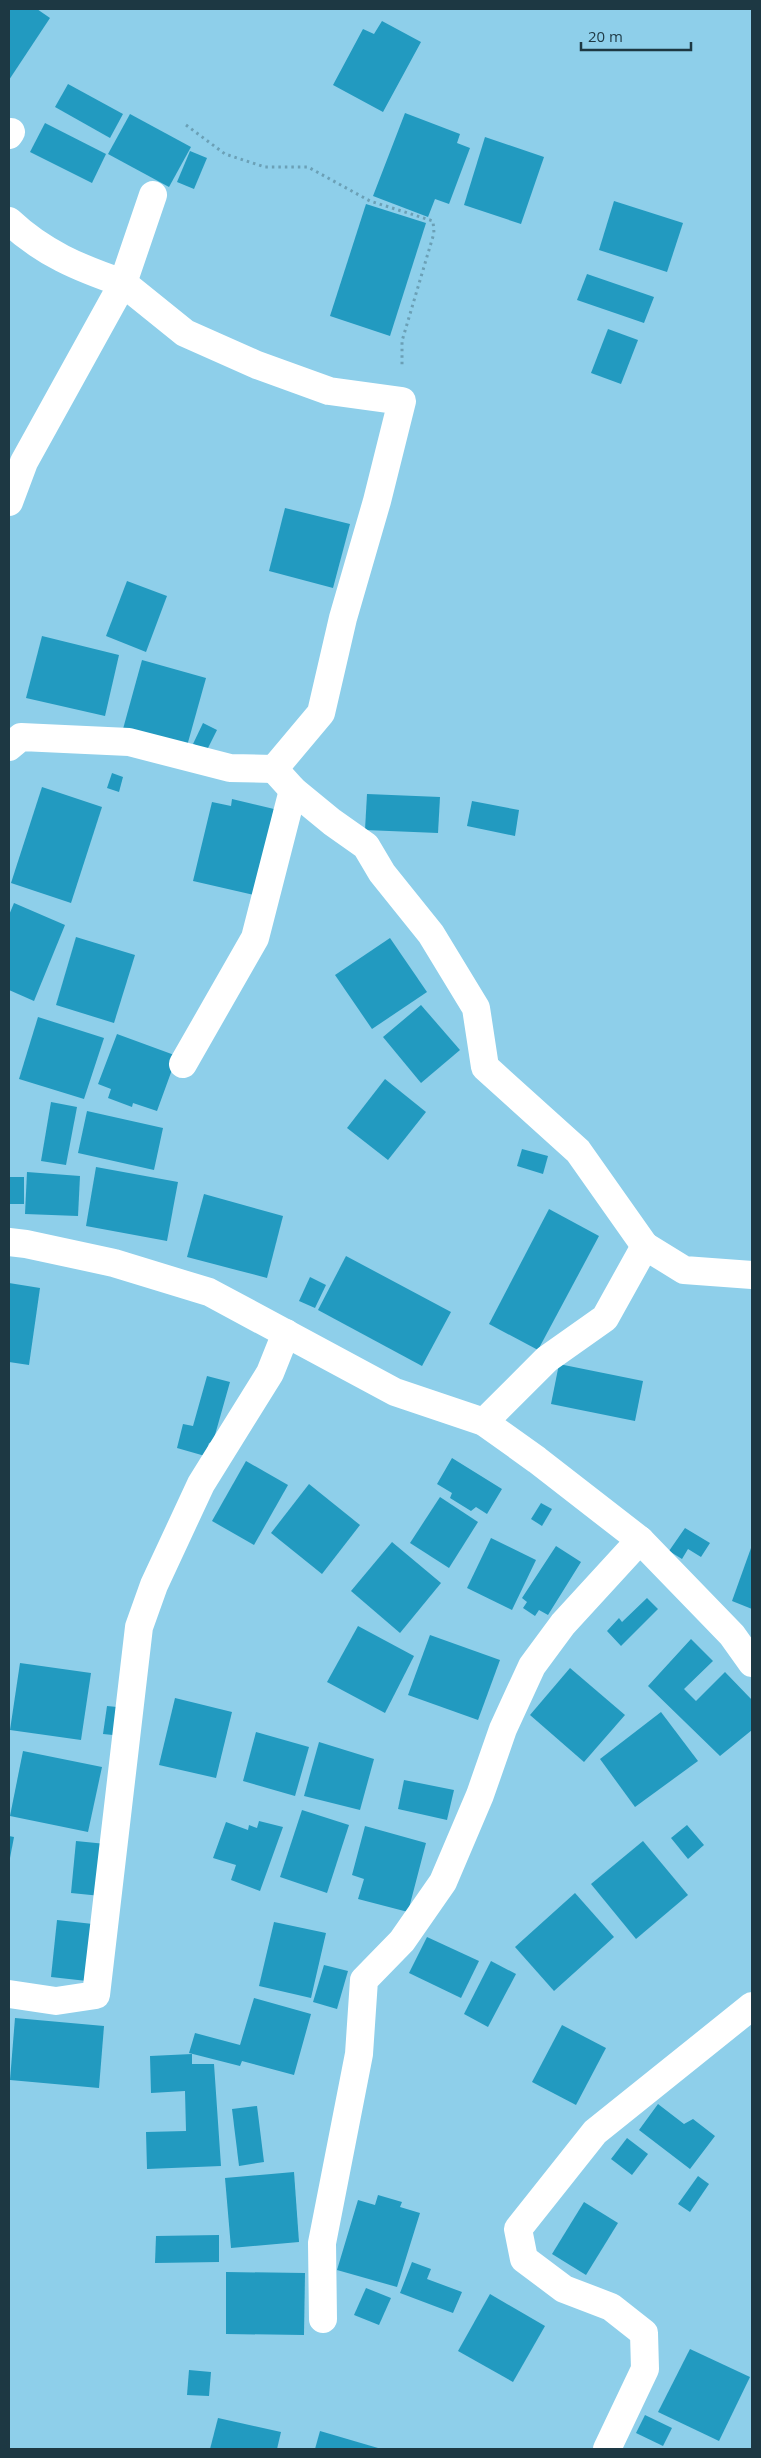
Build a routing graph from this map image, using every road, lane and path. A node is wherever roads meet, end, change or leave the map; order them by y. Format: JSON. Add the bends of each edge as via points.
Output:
{"nodes":[{"id":1,"x":186,"y":124,"type":"dead end"},
{"id":2,"x":153,"y":196,"type":"dead end"},
{"id":3,"x":9,"y":221,"type":"edge"},
{"id":4,"x":123,"y":283,"type":"junction"},
{"id":5,"x":402,"y":401,"type":"junction"},
{"id":6,"x":9,"y":502,"type":"edge"},
{"id":7,"x":9,"y":747,"type":"edge"},
{"id":8,"x":274,"y":769,"type":"junction"},
{"id":9,"x":293,"y":790,"type":"junction"},
{"id":10,"x":183,"y":1064,"type":"dead end"},
{"id":11,"x":9,"y":1242,"type":"edge"},
{"id":12,"x":645,"y":1246,"type":"junction"},
{"id":13,"x":752,"y":1274,"type":"edge"},
{"id":14,"x":286,"y":1333,"type":"junction"},
{"id":15,"x":484,"y":1422,"type":"junction"},
{"id":16,"x":640,"y":1540,"type":"junction"},
{"id":17,"x":751,"y":1660,"type":"edge"},
{"id":18,"x":9,"y":1994,"type":"edge"},
{"id":19,"x":752,"y":2006,"type":"edge"},
{"id":20,"x":323,"y":2320,"type":"dead end"},
{"id":21,"x":607,"y":2449,"type":"edge"}],
"edges":[{"from":1,"to":5,"type":"path","via":[[226,154],[265,167],[308,167],[370,201],[433,222],[434,233],[402,341]]},
{"from":2,"to":4,"type":"street"},
{"from":3,"to":4,"type":"street","via":[[30,241],[78,268]]},
{"from":4,"to":5,"type":"street","via":[[184,333],[257,365],[329,390]]},
{"from":4,"to":6,"type":"street","via":[[24,462]]},
{"from":5,"to":8,"type":"street","via":[[343,618],[321,713]]},
{"from":7,"to":8,"type":"street","via":[[21,738],[130,742],[230,768]]},
{"from":8,"to":9,"type":"street"},
{"from":9,"to":10,"type":"street","via":[[255,938]]},
{"from":9,"to":12,"type":"street","via":[[366,846],[382,873],[431,934],[476,1008],[485,1067],[578,1151]]},
{"from":11,"to":14,"type":"street","via":[[114,1262],[209,1292]]},
{"from":12,"to":13,"type":"street","via":[[684,1270]]},
{"from":12,"to":15,"type":"street","via":[[605,1318],[547,1359]]},
{"from":14,"to":15,"type":"street","via":[[395,1392]]},
{"from":14,"to":18,"type":"street","via":[[270,1373],[201,1484],[154,1585],[139,1627],[96,1995],[56,2000]]},
{"from":15,"to":16,"type":"street"},
{"from":16,"to":17,"type":"street","via":[[732,1635]]},
{"from":16,"to":20,"type":"street","via":[[563,1624],[532,1666],[503,1729],[480,1795],[443,1882],[402,1941],[364,1980],[359,2054],[322,2243]]},
{"from":19,"to":21,"type":"street","via":[[595,2132],[518,2228],[524,2258],[564,2289],[611,2307],[644,2333],[645,2369]]}]}
